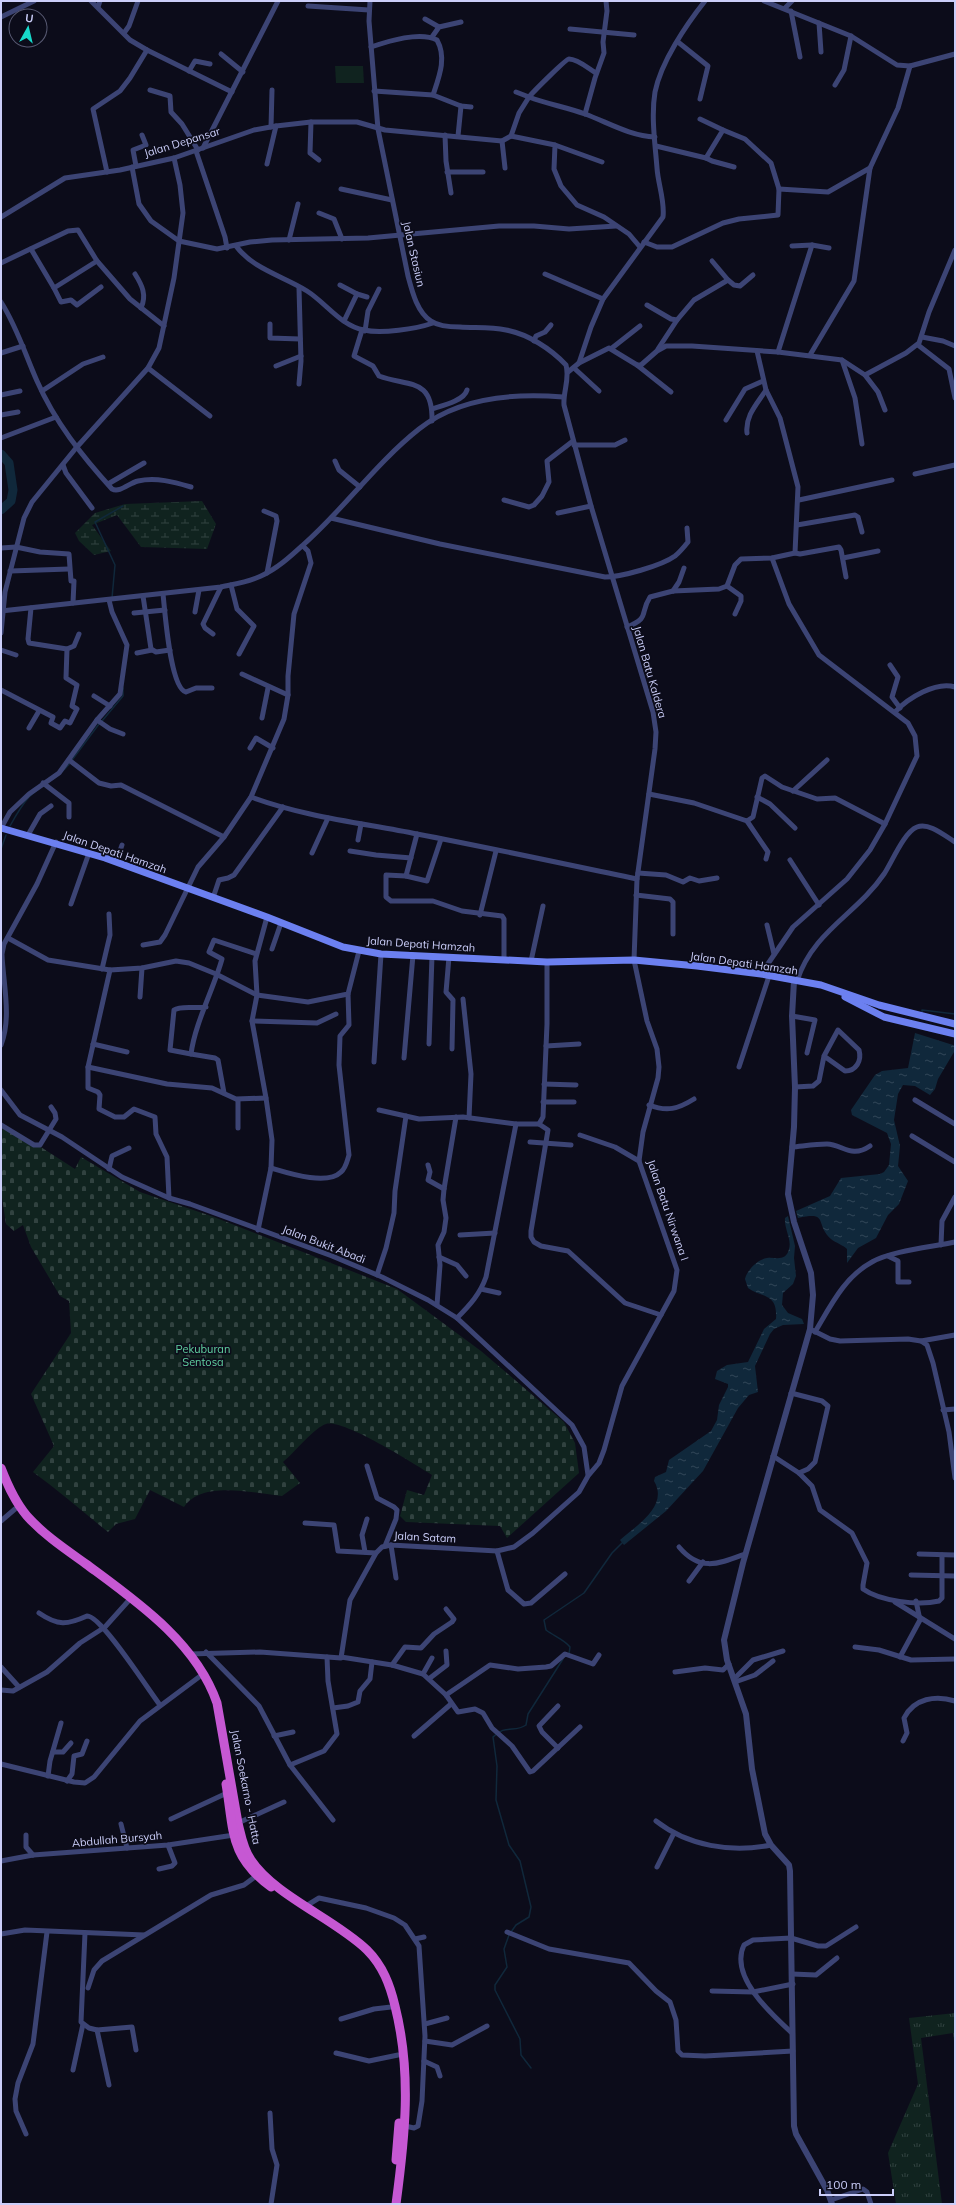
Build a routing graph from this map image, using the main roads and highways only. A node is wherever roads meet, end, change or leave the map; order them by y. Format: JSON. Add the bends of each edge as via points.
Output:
{"nodes":[{"id":1,"x":1,"y":828,"type":"edge"},
{"id":2,"x":833,"y":990,"type":"junction"},
{"id":3,"x":955,"y":1024,"type":"edge"},
{"id":4,"x":955,"y":1034,"type":"edge"},
{"id":5,"x":1,"y":1468,"type":"edge"},
{"id":6,"x":1,"y":1483,"type":"edge"},
{"id":7,"x":129,"y":1600,"type":"junction"},
{"id":8,"x":390,"y":2204,"type":"edge"},
{"id":9,"x":396,"y":2204,"type":"edge"}],
"edges":[{"from":1,"to":2,"type":"main road","name":"Jalan Depati Hamzah","via":[[56,842],[116,862],[359,951],[547,962],[634,960],[761,974]]},
{"from":2,"to":3,"type":"main road","name":"Jalan Depati Hamzah"},
{"from":2,"to":4,"type":"main road","name":"Jalan Depati Hamzah","via":[[875,1013]]},
{"from":5,"to":7,"type":"highway","name":"Jalan Soekarno - Hatta","via":[[15,1499],[38,1528]]},
{"from":6,"to":7,"type":"highway","name":"Jalan Soekarno - Hatta","via":[[15,1509],[37,1534]]},
{"from":7,"to":8,"type":"highway","name":"Jalan Soekarno - Hatta","via":[[187,1658],[199,1677],[212,1708],[234,1835],[241,1857],[256,1876],[358,1946],[378,1974],[391,2007],[397,2035],[401,2090]]},
{"from":7,"to":9,"type":"highway","name":"Jalan Soekarno - Hatta","via":[[161,1625],[190,1654],[210,1685],[219,1712],[238,1823],[246,1852],[253,1863],[273,1882],[352,1937],[376,1959],[386,1977],[402,2034],[406,2086],[405,2126]]}]}
